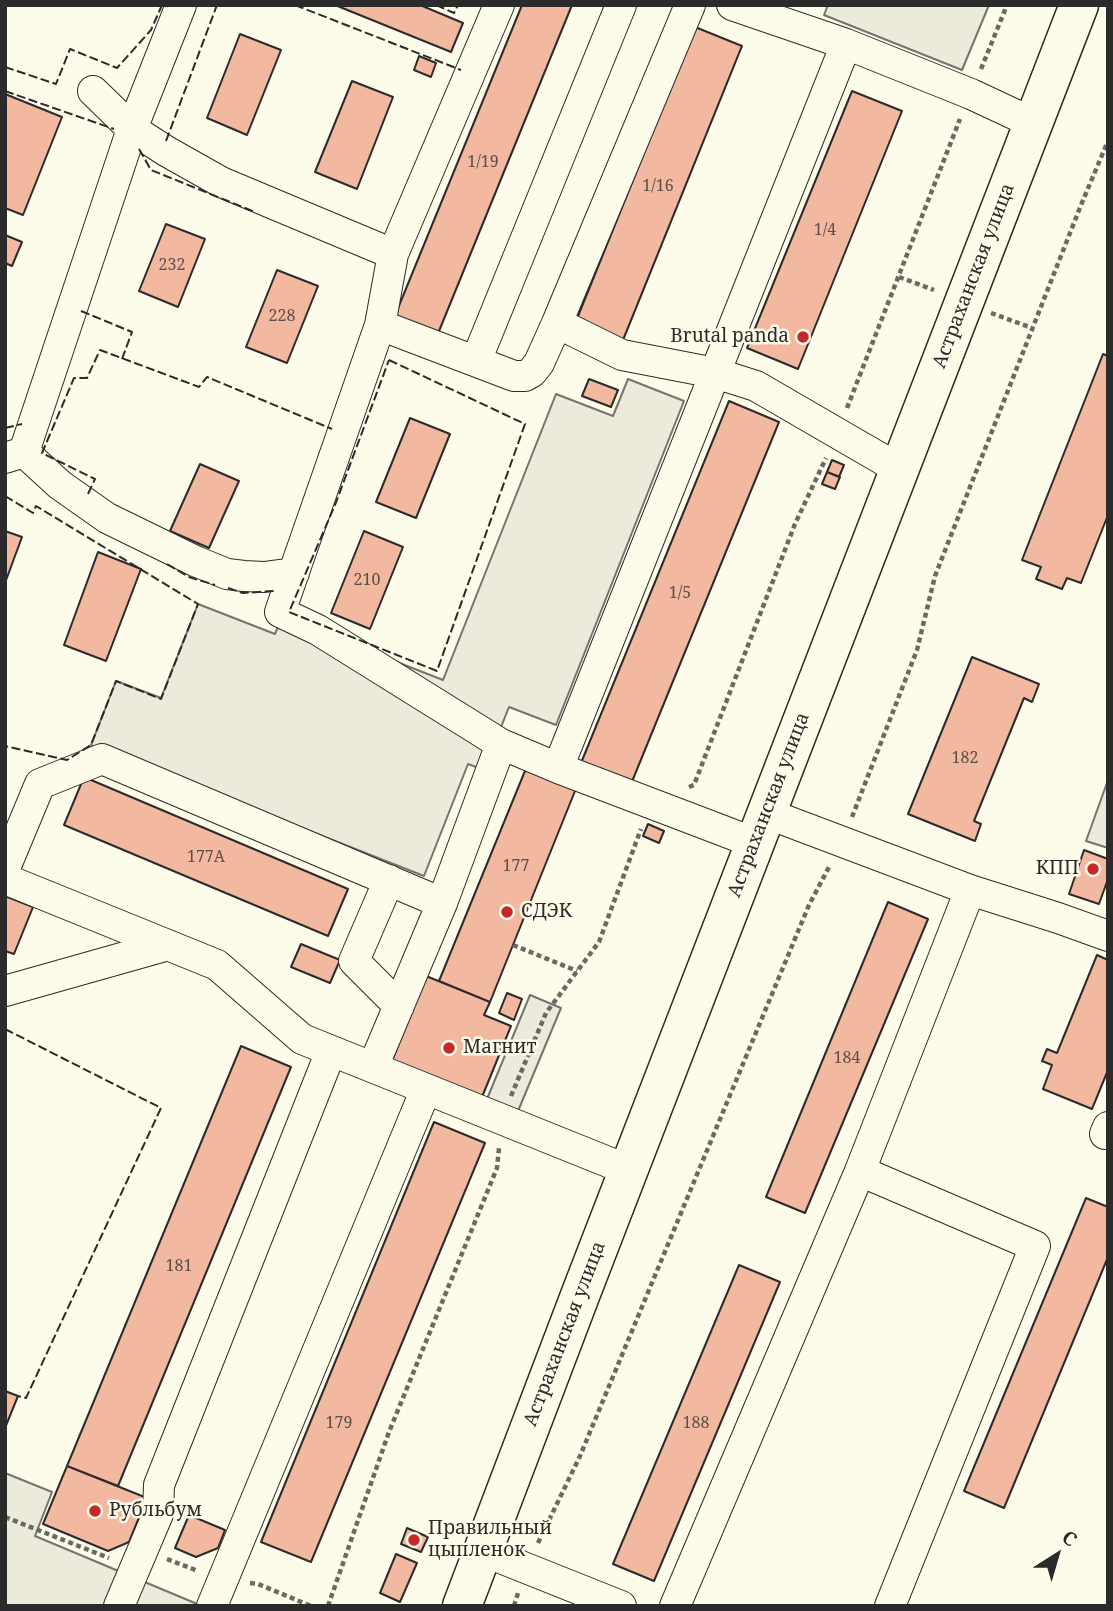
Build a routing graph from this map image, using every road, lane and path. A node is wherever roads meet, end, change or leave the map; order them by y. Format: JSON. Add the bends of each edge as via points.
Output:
{"nodes":[{"id":1,"x":181,"y":5,"type":"edge"},
{"id":2,"x":499,"y":5,"type":"edge"},
{"id":3,"x":621,"y":5,"type":"edge"},
{"id":4,"x":690,"y":5,"type":"edge"},
{"id":5,"x":732,"y":5,"type":"edge"},
{"id":6,"x":1079,"y":5,"type":"edge"},
{"id":7,"x":846,"y":44,"type":"junction"},
{"id":8,"x":93,"y":91,"type":"dead end"},
{"id":9,"x":1033,"y":123,"type":"junction"},
{"id":10,"x":132,"y":129,"type":"junction"},
{"id":11,"x":1108,"y":141,"type":"edge"},
{"id":12,"x":393,"y":254,"type":"junction"},
{"id":13,"x":557,"y":323,"type":"junction"},
{"id":14,"x":380,"y":325,"type":"junction"},
{"id":15,"x":476,"y":361,"type":"junction"},
{"id":16,"x":715,"y":373,"type":"junction"},
{"id":17,"x":15,"y":455,"type":"edge"},
{"id":18,"x":899,"y":469,"type":"junction"},
{"id":19,"x":294,"y":573,"type":"junction"},
{"id":20,"x":501,"y":744,"type":"junction"},
{"id":21,"x":558,"y":768,"type":"junction"},
{"id":22,"x":761,"y":828,"type":"junction"},
{"id":23,"x":842,"y":843,"type":"junction"},
{"id":24,"x":5,"y":868,"type":"edge"},
{"id":25,"x":5,"y":880,"type":"edge"},
{"id":26,"x":389,"y":880,"type":"junction"},
{"id":27,"x":970,"y":890,"type":"junction"},
{"id":28,"x":442,"y":903,"type":"junction"},
{"id":29,"x":1108,"y":936,"type":"edge"},
{"id":30,"x":168,"y":945,"type":"junction"},
{"id":31,"x":513,"y":945,"type":"dead end"},
{"id":32,"x":577,"y":971,"type":"dead end"},
{"id":33,"x":5,"y":991,"type":"edge"},
{"id":34,"x":399,"y":1006,"type":"junction"},
{"id":35,"x":331,"y":1051,"type":"junction"},
{"id":36,"x":373,"y":1067,"type":"junction"},
{"id":37,"x":426,"y":1089,"type":"junction"},
{"id":38,"x":628,"y":1170,"type":"junction"},
{"id":39,"x":860,"y":1171,"type":"junction"},
{"id":40,"x":483,"y":1551,"type":"junction"},
{"id":41,"x":526,"y":1568,"type":"junction"},
{"id":42,"x":120,"y":1606,"type":"edge"},
{"id":43,"x":212,"y":1606,"type":"edge"},
{"id":44,"x":462,"y":1606,"type":"edge"},
{"id":45,"x":514,"y":1606,"type":"edge"},
{"id":46,"x":621,"y":1606,"type":"edge"},
{"id":47,"x":675,"y":1606,"type":"edge"},
{"id":48,"x":890,"y":1606,"type":"edge"}],
"edges":[{"from":1,"to":10,"type":"lane"},
{"from":2,"to":12,"type":"lane"},
{"from":3,"to":15,"type":"lane"},
{"from":4,"to":13,"type":"lane"},
{"from":5,"to":7,"type":"lane"},
{"from":6,"to":9,"type":"main road","name":"Астраханская улица"},
{"from":7,"to":9,"type":"lane"},
{"from":7,"to":16,"type":"lane"},
{"from":8,"to":10,"type":"lane"},
{"from":9,"to":18,"type":"main road","name":"Астраханская улица"},
{"from":10,"to":12,"type":"lane","via":[[221,182]]},
{"from":10,"to":17,"type":"lane"},
{"from":11,"to":23,"type":"path","via":[[935,576],[917,650]]},
{"from":12,"to":14,"type":"lane"},
{"from":13,"to":15,"type":"lane","via":[[539,363],[525,376]]},
{"from":13,"to":16,"type":"lane","via":[[622,355]]},
{"from":14,"to":15,"type":"lane"},
{"from":14,"to":19,"type":"lane"},
{"from":16,"to":18,"type":"lane","via":[[756,386]]},
{"from":16,"to":21,"type":"lane"},
{"from":17,"to":19,"type":"lane","via":[[107,518],[195,561],[227,574],[264,577]]},
{"from":18,"to":22,"type":"main road","name":"Астраханская улица"},
{"from":19,"to":20,"type":"lane","via":[[280,612],[318,630]]},
{"from":20,"to":21,"type":"lane"},
{"from":20,"to":28,"type":"lane"},
{"from":21,"to":22,"type":"lane"},
{"from":22,"to":23,"type":"lane"},
{"from":22,"to":38,"type":"main road","name":"Астраханская улица"},
{"from":23,"to":27,"type":"lane"},
{"from":23,"to":41,"type":"path","via":[[809,905],[580,1456]]},
{"from":24,"to":26,"type":"lane","via":[[40,784],[102,759]]},
{"from":25,"to":30,"type":"lane"},
{"from":26,"to":28,"type":"lane"},
{"from":26,"to":34,"type":"lane","via":[[355,961]]},
{"from":27,"to":29,"type":"lane"},
{"from":27,"to":39,"type":"lane"},
{"from":28,"to":34,"type":"lane"},
{"from":30,"to":33,"type":"lane"},
{"from":30,"to":35,"type":"lane","via":[[218,965],[302,1039]]},
{"from":31,"to":32,"type":"path"},
{"from":34,"to":36,"type":"lane"},
{"from":35,"to":36,"type":"lane"},
{"from":35,"to":42,"type":"lane","via":[[159,1485],[158,1514]]},
{"from":36,"to":37,"type":"lane"},
{"from":37,"to":38,"type":"lane"},
{"from":37,"to":43,"type":"lane"},
{"from":38,"to":40,"type":"main road","name":"Астраханская улица"},
{"from":39,"to":47,"type":"lane"},
{"from":39,"to":48,"type":"lane","via":[[1035,1246]]},
{"from":40,"to":41,"type":"lane"},
{"from":40,"to":44,"type":"main road","name":"Астраханская улица"},
{"from":41,"to":45,"type":"path"},
{"from":41,"to":46,"type":"lane"}]}
